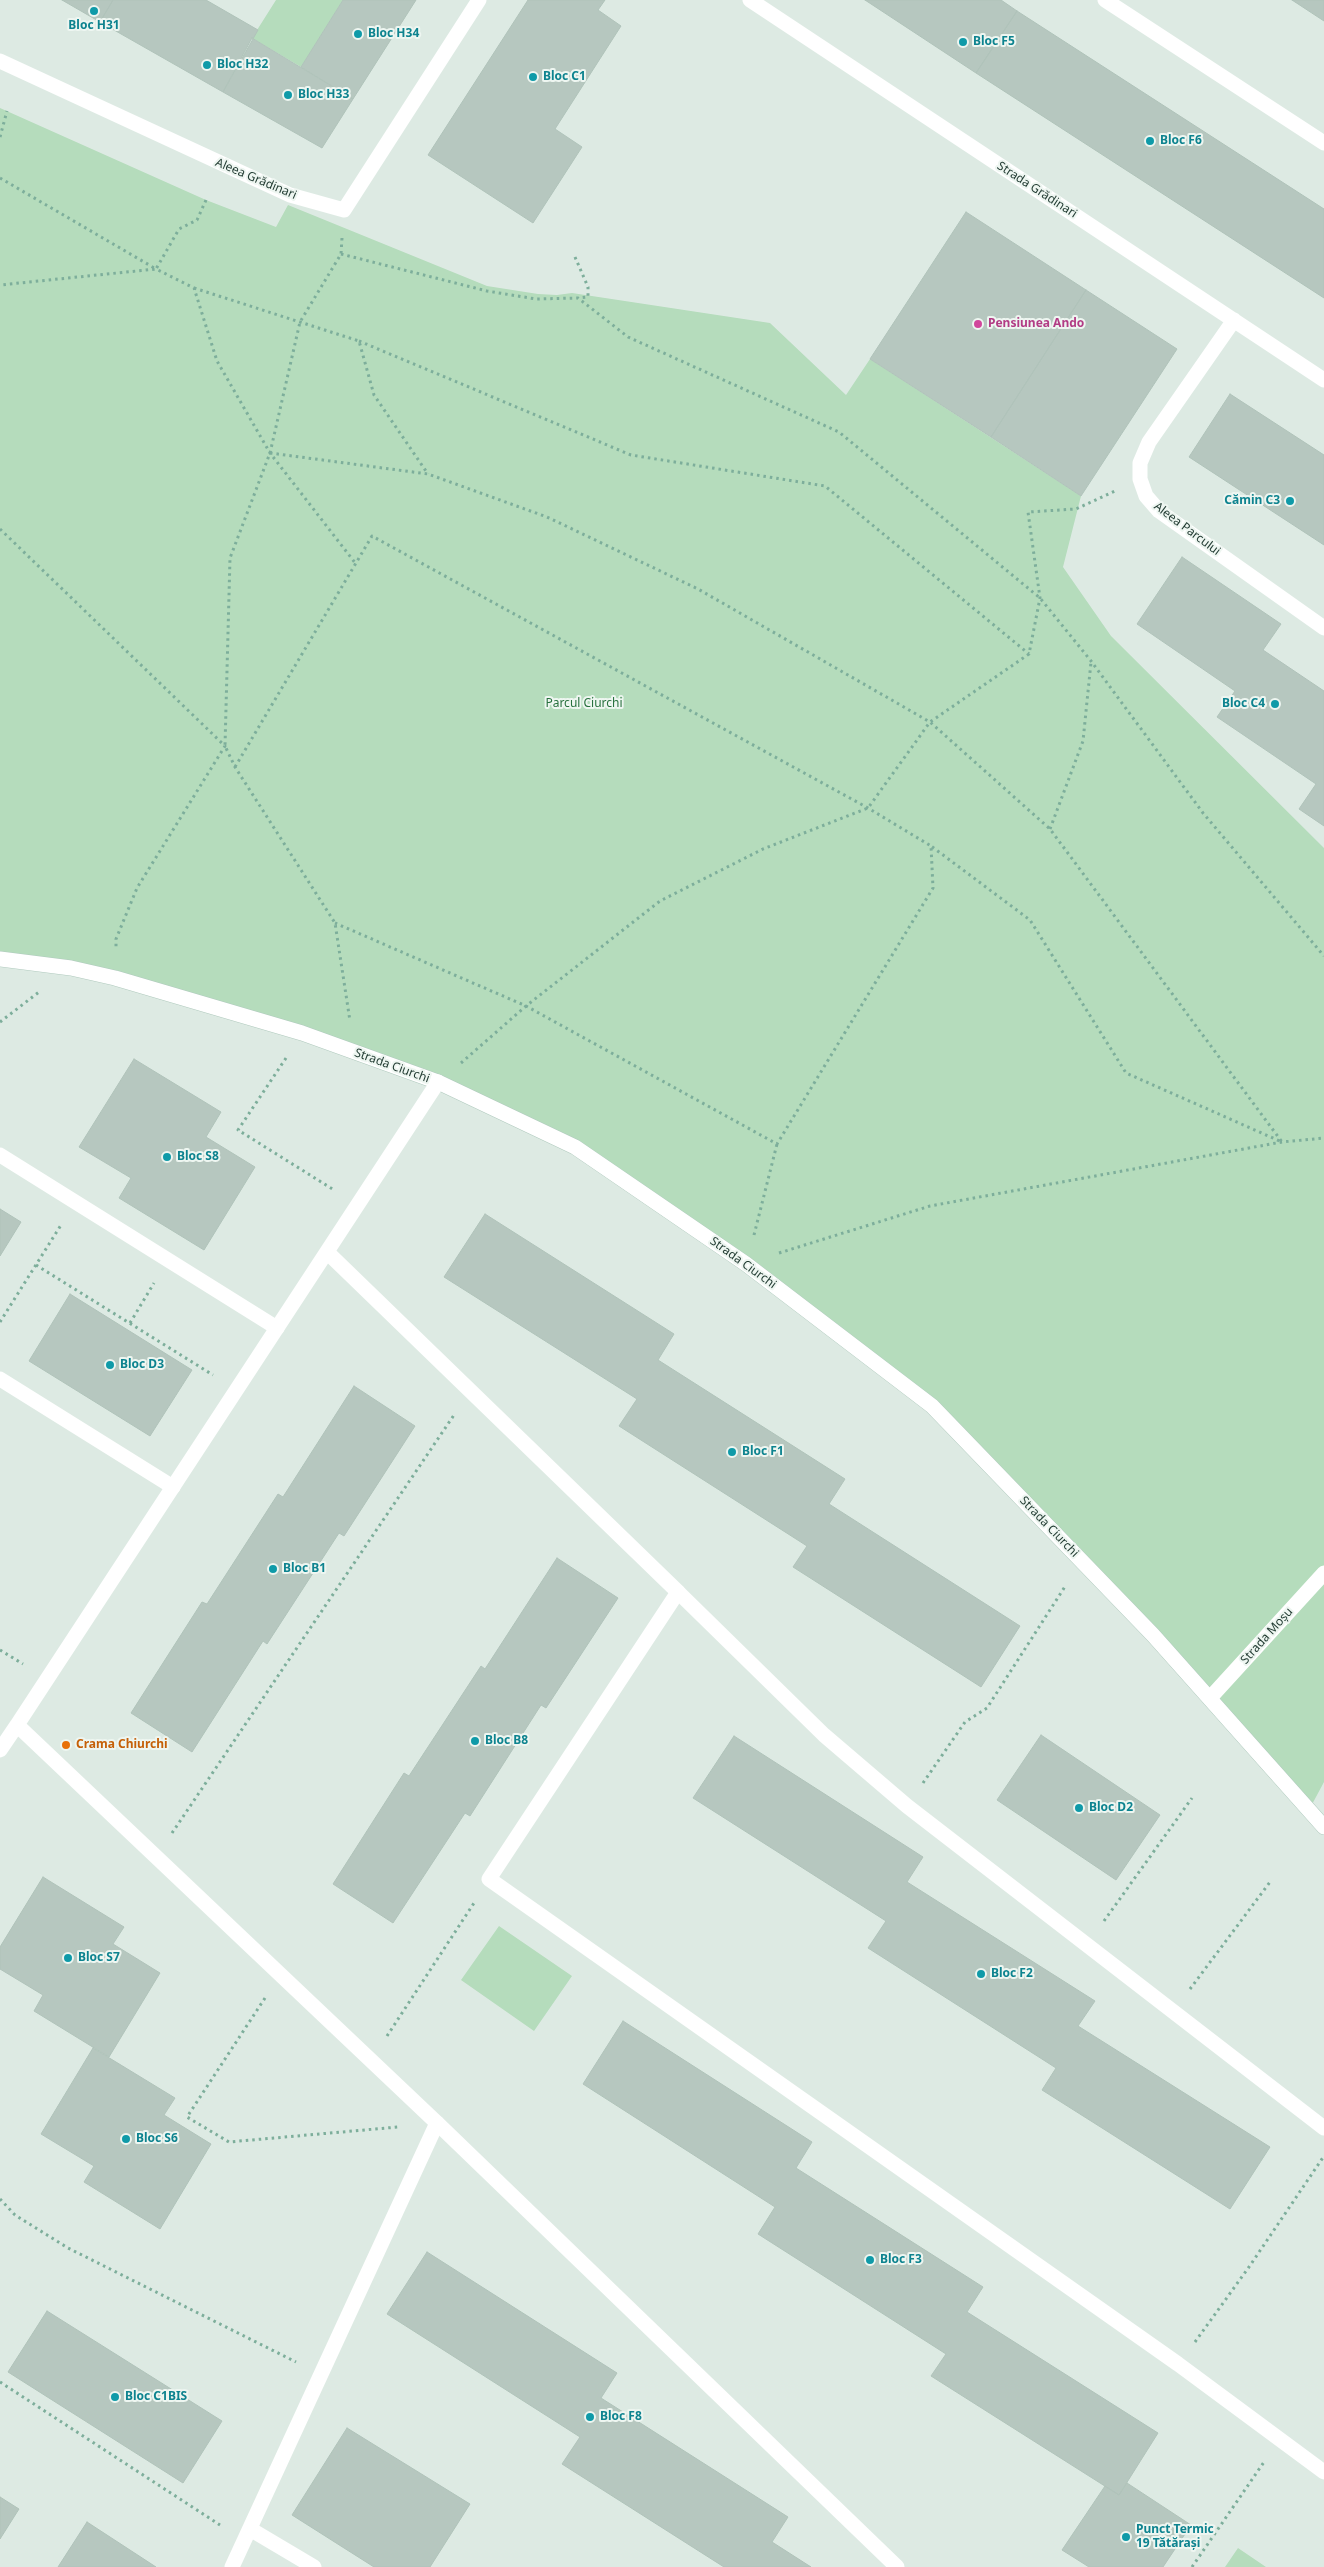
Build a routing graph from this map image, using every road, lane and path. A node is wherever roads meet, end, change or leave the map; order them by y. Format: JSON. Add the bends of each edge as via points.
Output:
{"nodes":[{"id":1,"x":479,"y":0,"type":"edge"},
{"id":2,"x":750,"y":0,"type":"edge"},
{"id":3,"x":1106,"y":0,"type":"edge"},
{"id":4,"x":0,"y":61,"type":"edge"},
{"id":5,"x":7,"y":111,"type":"dead end"},
{"id":6,"x":0,"y":137,"type":"edge"},
{"id":7,"x":1324,"y":143,"type":"edge"},
{"id":8,"x":0,"y":178,"type":"edge"},
{"id":9,"x":206,"y":200,"type":"dead end"},
{"id":10,"x":342,"y":236,"type":"dead end"},
{"id":11,"x":341,"y":254,"type":"junction"},
{"id":12,"x":575,"y":257,"type":"dead end"},
{"id":13,"x":156,"y":269,"type":"junction"},
{"id":14,"x":0,"y":286,"type":"edge"},
{"id":15,"x":194,"y":288,"type":"junction"},
{"id":16,"x":578,"y":298,"type":"junction"},
{"id":17,"x":1234,"y":320,"type":"junction"},
{"id":18,"x":300,"y":322,"type":"junction"},
{"id":19,"x":359,"y":341,"type":"junction"},
{"id":20,"x":1324,"y":380,"type":"edge"},
{"id":21,"x":270,"y":453,"type":"junction"},
{"id":22,"x":428,"y":474,"type":"junction"},
{"id":23,"x":1140,"y":479,"type":"junction"},
{"id":24,"x":0,"y":529,"type":"edge"},
{"id":25,"x":356,"y":564,"type":"junction"},
{"id":26,"x":1040,"y":598,"type":"junction"},
{"id":27,"x":1324,"y":628,"type":"edge"},
{"id":28,"x":1029,"y":654,"type":"junction"},
{"id":29,"x":1091,"y":661,"type":"junction"},
{"id":30,"x":930,"y":722,"type":"junction"},
{"id":31,"x":225,"y":746,"type":"junction"},
{"id":32,"x":235,"y":767,"type":"junction"},
{"id":33,"x":868,"y":808,"type":"junction"},
{"id":34,"x":1050,"y":829,"type":"junction"},
{"id":35,"x":931,"y":846,"type":"junction"},
{"id":36,"x":335,"y":923,"type":"junction"},
{"id":37,"x":116,"y":939,"type":"dead end"},
{"id":38,"x":1324,"y":956,"type":"edge"},
{"id":39,"x":0,"y":959,"type":"edge"},
{"id":40,"x":71,"y":968,"type":"junction"},
{"id":41,"x":526,"y":1006,"type":"junction"},
{"id":42,"x":0,"y":1022,"type":"edge"},
{"id":43,"x":302,"y":1033,"type":"junction"},
{"id":44,"x":355,"y":1052,"type":"junction"},
{"id":45,"x":438,"y":1082,"type":"junction"},
{"id":46,"x":1324,"y":1138,"type":"edge"},
{"id":47,"x":1282,"y":1142,"type":"junction"},
{"id":48,"x":777,"y":1144,"type":"junction"},
{"id":49,"x":0,"y":1155,"type":"edge"},
{"id":50,"x":75,"y":1202,"type":"junction"},
{"id":51,"x":358,"y":1205,"type":"junction"},
{"id":52,"x":326,"y":1252,"type":"junction"},
{"id":53,"x":169,"y":1260,"type":"junction"},
{"id":54,"x":746,"y":1264,"type":"junction"},
{"id":55,"x":36,"y":1265,"type":"junction"},
{"id":56,"x":0,"y":1322,"type":"edge"},
{"id":57,"x":130,"y":1323,"type":"junction"},
{"id":58,"x":277,"y":1328,"type":"junction"},
{"id":59,"x":0,"y":1380,"type":"edge"},
{"id":60,"x":237,"y":1390,"type":"junction"},
{"id":61,"x":470,"y":1392,"type":"junction"},
{"id":62,"x":173,"y":1487,"type":"junction"},
{"id":63,"x":1081,"y":1560,"type":"junction"},
{"id":64,"x":1324,"y":1573,"type":"edge"},
{"id":65,"x":678,"y":1592,"type":"junction"},
{"id":66,"x":1210,"y":1698,"type":"junction"},
{"id":67,"x":17,"y":1725,"type":"junction"},
{"id":68,"x":0,"y":1750,"type":"edge"},
{"id":69,"x":1192,"y":1798,"type":"dead end"},
{"id":70,"x":907,"y":1806,"type":"junction"},
{"id":71,"x":1324,"y":1827,"type":"edge"},
{"id":72,"x":156,"y":1858,"type":"junction"},
{"id":73,"x":489,"y":1879,"type":"junction"},
{"id":74,"x":1270,"y":1882,"type":"dead end"},
{"id":75,"x":1087,"y":1945,"type":"junction"},
{"id":76,"x":280,"y":1975,"type":"junction"},
{"id":77,"x":1173,"y":2012,"type":"junction"},
{"id":78,"x":400,"y":2016,"type":"dead end"},
{"id":79,"x":437,"y":2123,"type":"junction"},
{"id":80,"x":1324,"y":2128,"type":"edge"},
{"id":81,"x":1324,"y":2155,"type":"edge"},
{"id":82,"x":0,"y":2199,"type":"edge"},
{"id":83,"x":1178,"y":2364,"type":"junction"},
{"id":84,"x":321,"y":2374,"type":"junction"},
{"id":85,"x":0,"y":2382,"type":"edge"},
{"id":86,"x":1279,"y":2440,"type":"junction"},
{"id":87,"x":1324,"y":2472,"type":"edge"},
{"id":88,"x":247,"y":2535,"type":"junction"},
{"id":89,"x":232,"y":2567,"type":"edge"},
{"id":90,"x":314,"y":2567,"type":"edge"},
{"id":91,"x":897,"y":2567,"type":"edge"},
{"id":92,"x":1192,"y":2567,"type":"edge"}],
"edges":[{"from":1,"to":4,"type":"street","name":"Aleea Grădinari","via":[[344,210],[290,195]]},
{"from":2,"to":17,"type":"street","name":"Strada Grădinari"},
{"from":3,"to":7,"type":"street"},
{"from":5,"to":6,"type":"path"},
{"from":8,"to":13,"type":"path"},
{"from":9,"to":13,"type":"path","via":[[197,220],[179,229]]},
{"from":10,"to":11,"type":"path"},
{"from":11,"to":16,"type":"path","via":[[487,291],[536,299]]},
{"from":11,"to":18,"type":"path"},
{"from":12,"to":16,"type":"path","via":[[588,287],[588,297]]},
{"from":13,"to":14,"type":"path"},
{"from":13,"to":15,"type":"path"},
{"from":15,"to":18,"type":"path"},
{"from":15,"to":21,"type":"path","via":[[217,360]]},
{"from":16,"to":26,"type":"path","via":[[628,337],[839,432]]},
{"from":17,"to":20,"type":"street","name":"Strada Grădinari"},
{"from":17,"to":23,"type":"street","via":[[1149,442],[1140,463]]},
{"from":18,"to":19,"type":"path"},
{"from":18,"to":21,"type":"path"},
{"from":19,"to":22,"type":"path","via":[[374,395]]},
{"from":19,"to":28,"type":"path","via":[[631,454],[825,486]]},
{"from":21,"to":22,"type":"path"},
{"from":21,"to":25,"type":"path"},
{"from":21,"to":31,"type":"path","via":[[230,558]]},
{"from":22,"to":30,"type":"path","via":[[546,517],[698,589]]},
{"from":23,"to":26,"type":"path","via":[[1076,509],[1028,512]]},
{"from":23,"to":27,"type":"street","name":"Aleea Parcului","via":[[1146,496],[1159,511]]},
{"from":24,"to":31,"type":"path"},
{"from":25,"to":32,"type":"path"},
{"from":25,"to":33,"type":"path","via":[[372,536]]},
{"from":26,"to":28,"type":"path"},
{"from":26,"to":29,"type":"path"},
{"from":28,"to":30,"type":"path"},
{"from":29,"to":34,"type":"path","via":[[1083,741]]},
{"from":29,"to":38,"type":"path","via":[[1203,813]]},
{"from":30,"to":33,"type":"path"},
{"from":30,"to":34,"type":"path"},
{"from":31,"to":32,"type":"path"},
{"from":31,"to":37,"type":"path","via":[[137,888]]},
{"from":32,"to":36,"type":"path"},
{"from":33,"to":35,"type":"path"},
{"from":33,"to":41,"type":"path","via":[[762,849],[660,901]]},
{"from":34,"to":47,"type":"path"},
{"from":35,"to":47,"type":"path","via":[[1030,920],[1126,1073]]},
{"from":35,"to":48,"type":"path","via":[[933,888]]},
{"from":36,"to":41,"type":"path"},
{"from":36,"to":44,"type":"path"},
{"from":39,"to":40,"type":"street","name":"Strada Ciurchi"},
{"from":40,"to":42,"type":"path"},
{"from":40,"to":43,"type":"street","name":"Strada Ciurchi"},
{"from":41,"to":45,"type":"path"},
{"from":41,"to":48,"type":"path"},
{"from":43,"to":44,"type":"street","name":"Strada Ciurchi"},
{"from":43,"to":51,"type":"path","via":[[238,1130]]},
{"from":44,"to":45,"type":"street","name":"Strada Ciurchi"},
{"from":45,"to":51,"type":"street"},
{"from":45,"to":54,"type":"street","name":"Strada Ciurchi","via":[[575,1147]]},
{"from":46,"to":47,"type":"path"},
{"from":47,"to":54,"type":"path","via":[[930,1206]]},
{"from":48,"to":54,"type":"path"},
{"from":49,"to":50,"type":"street"},
{"from":50,"to":53,"type":"street"},
{"from":50,"to":55,"type":"path"},
{"from":51,"to":52,"type":"street"},
{"from":52,"to":58,"type":"street"},
{"from":52,"to":61,"type":"street"},
{"from":53,"to":57,"type":"path"},
{"from":53,"to":58,"type":"street"},
{"from":54,"to":63,"type":"street","name":"Strada Ciurchi","via":[[932,1406]]},
{"from":55,"to":56,"type":"path"},
{"from":55,"to":57,"type":"path"},
{"from":57,"to":60,"type":"path"},
{"from":58,"to":60,"type":"street"},
{"from":59,"to":62,"type":"street"},
{"from":60,"to":62,"type":"street"},
{"from":61,"to":65,"type":"street"},
{"from":61,"to":72,"type":"path"},
{"from":62,"to":67,"type":"street"},
{"from":63,"to":66,"type":"street","name":"Strada Ciurchi"},
{"from":63,"to":70,"type":"path","via":[[987,1708],[965,1722]]},
{"from":64,"to":66,"type":"street","name":"Strada Moșu"},
{"from":65,"to":70,"type":"street","via":[[824,1736]]},
{"from":65,"to":73,"type":"street"},
{"from":66,"to":71,"type":"street","name":"Strada Ciurchi"},
{"from":67,"to":68,"type":"street"},
{"from":67,"to":72,"type":"street"},
{"from":69,"to":75,"type":"path"},
{"from":70,"to":75,"type":"street"},
{"from":72,"to":76,"type":"street"},
{"from":73,"to":78,"type":"path"},
{"from":73,"to":83,"type":"street"},
{"from":74,"to":77,"type":"path"},
{"from":75,"to":77,"type":"street"},
{"from":76,"to":79,"type":"street"},
{"from":76,"to":79,"type":"path","via":[[187,2116],[229,2142]]},
{"from":77,"to":80,"type":"street"},
{"from":79,"to":84,"type":"street"},
{"from":79,"to":91,"type":"street"},
{"from":81,"to":83,"type":"path","via":[[1249,2267]]},
{"from":82,"to":84,"type":"path","via":[[15,2215],[68,2248]]},
{"from":83,"to":86,"type":"street"},
{"from":84,"to":88,"type":"street"},
{"from":85,"to":88,"type":"path"},
{"from":86,"to":87,"type":"street"},
{"from":86,"to":92,"type":"path"},
{"from":88,"to":89,"type":"street"},
{"from":88,"to":90,"type":"street"}]}
